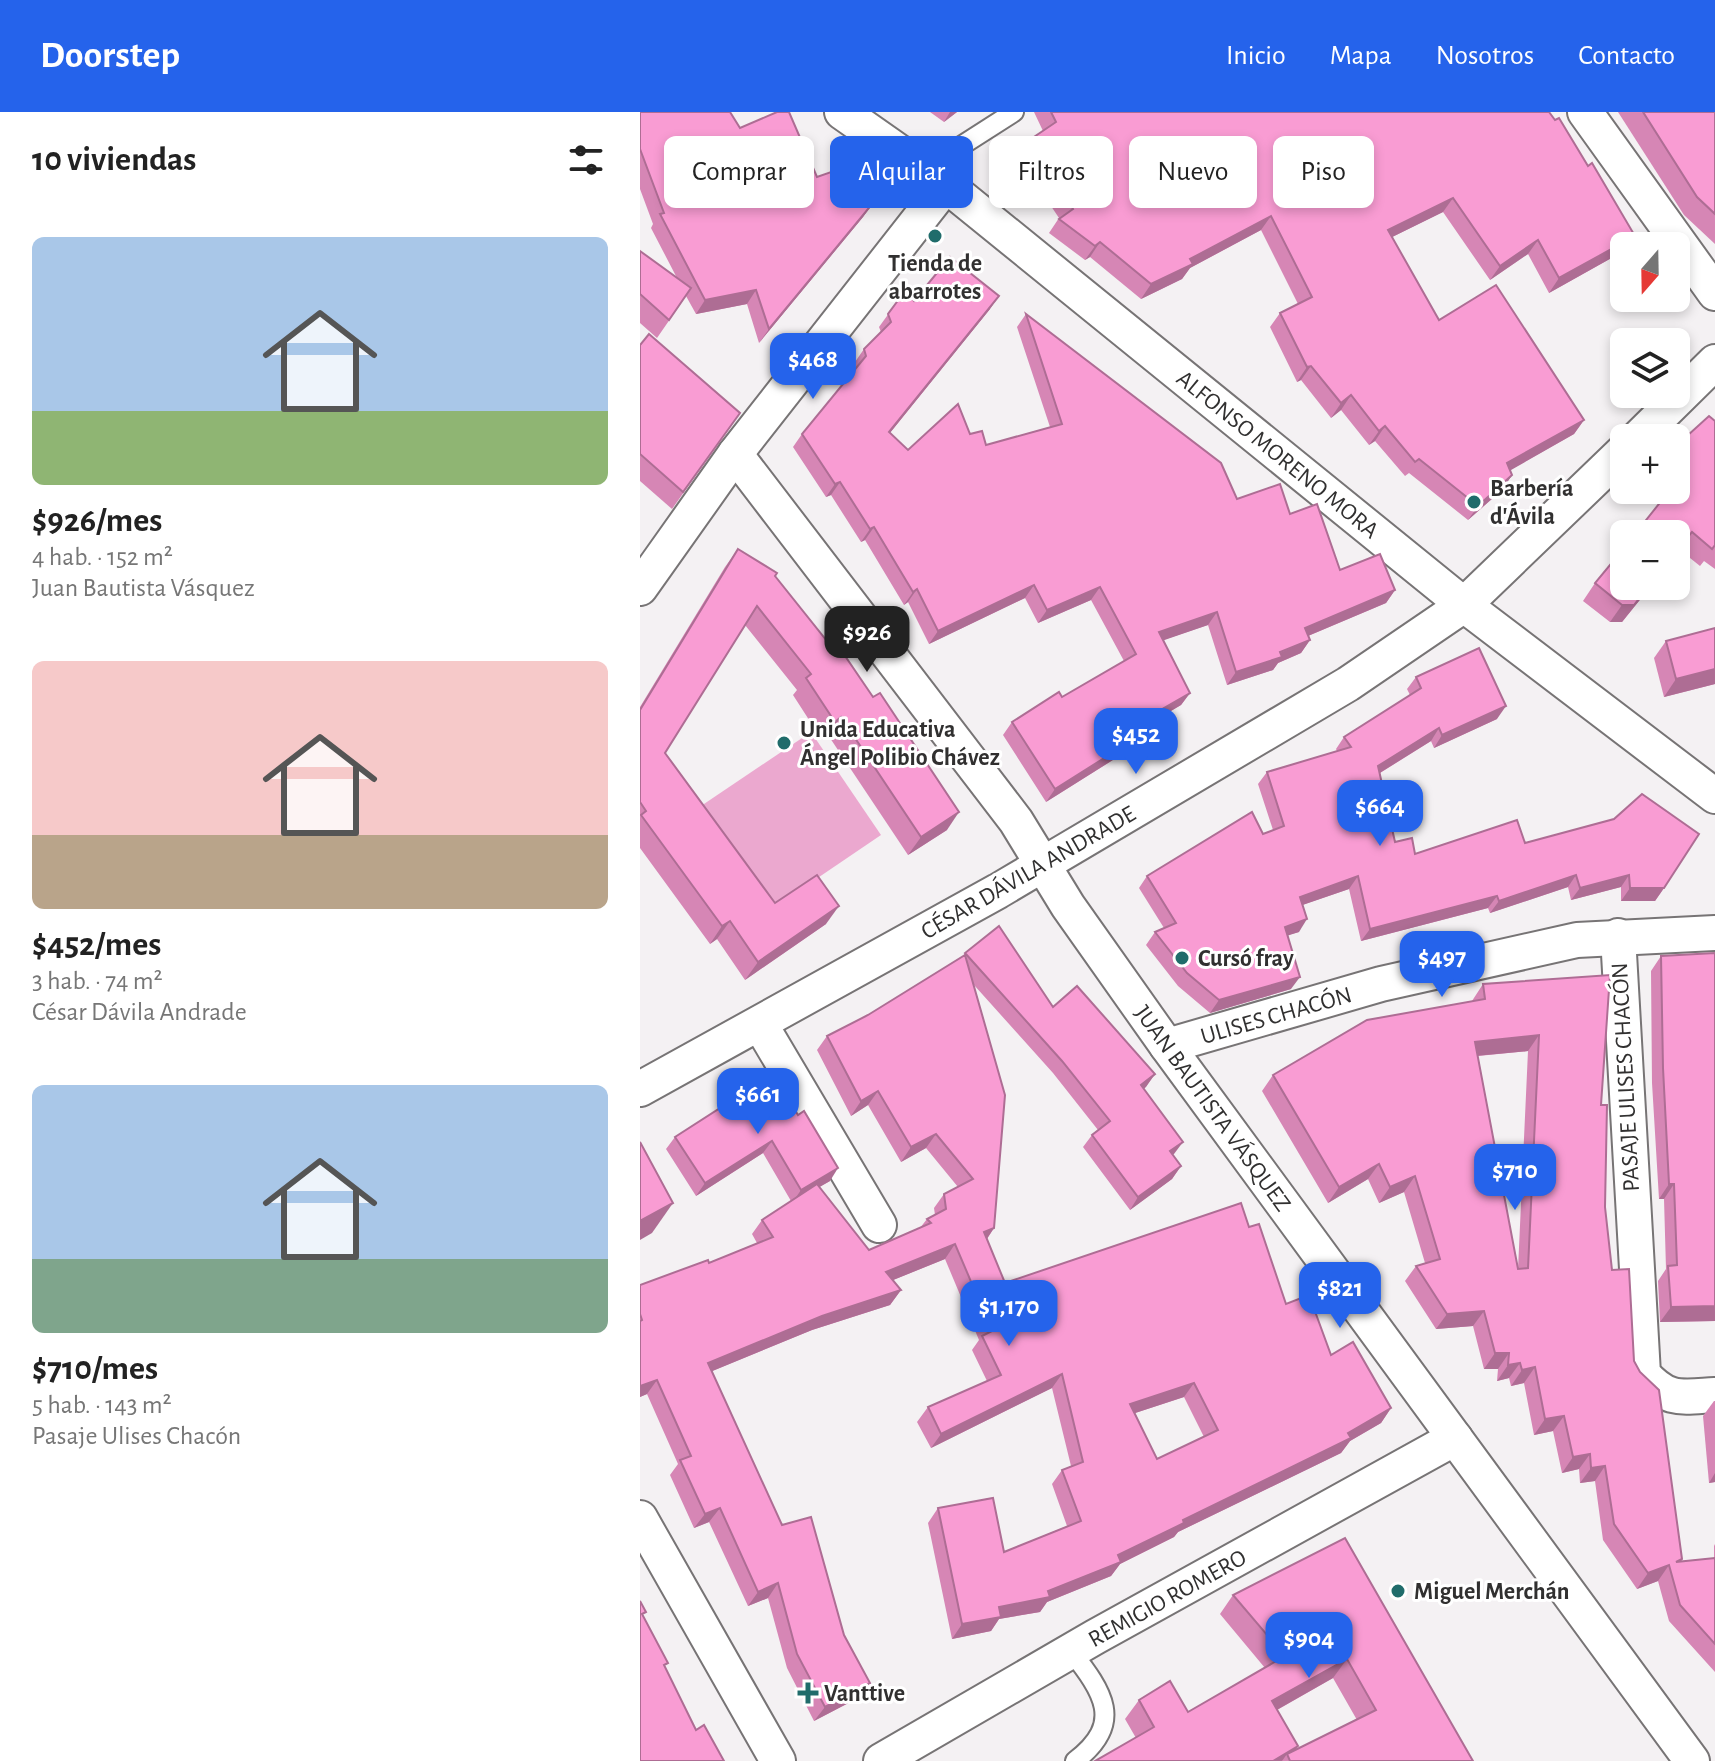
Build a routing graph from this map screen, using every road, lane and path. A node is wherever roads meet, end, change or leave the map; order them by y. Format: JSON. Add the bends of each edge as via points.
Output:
{"nodes":[{"id":1,"x":842,"y":112,"type":"edge"},
{"id":2,"x":1014,"y":112,"type":"edge"},
{"id":3,"x":1585,"y":112,"type":"edge"},
{"id":4,"x":877,"y":136,"type":"edge"},
{"id":5,"x":973,"y":146,"type":"edge"},
{"id":6,"x":973,"y":207,"type":"edge"},
{"id":7,"x":914,"y":208,"type":"edge"},
{"id":8,"x":1715,"y":293,"type":"edge"},
{"id":9,"x":1715,"y":362,"type":"edge"},
{"id":10,"x":1652,"y":424,"type":"edge"},
{"id":11,"x":735,"y":454,"type":"junction"},
{"id":12,"x":1610,"y":464,"type":"edge"},
{"id":13,"x":640,"y":588,"type":"edge"},
{"id":14,"x":1464,"y":605,"type":"junction"},
{"id":15,"x":1715,"y":796,"type":"edge"},
{"id":16,"x":1043,"y":863,"type":"junction"},
{"id":17,"x":1715,"y":933,"type":"edge"},
{"id":18,"x":1618,"y":936,"type":"junction"},
{"id":19,"x":760,"y":1024,"type":"junction"},
{"id":20,"x":1167,"y":1046,"type":"junction"},
{"id":21,"x":640,"y":1089,"type":"edge"},
{"id":22,"x":879,"y":1225,"type":"dead end"},
{"id":23,"x":1715,"y":1395,"type":"edge"},
{"id":24,"x":1455,"y":1438,"type":"junction"},
{"id":25,"x":640,"y":1518,"type":"edge"},
{"id":26,"x":1071,"y":1651,"type":"junction"},
{"id":27,"x":778,"y":1761,"type":"edge"},
{"id":28,"x":881,"y":1761,"type":"edge"},
{"id":29,"x":1075,"y":1761,"type":"edge"},
{"id":30,"x":1692,"y":1761,"type":"edge"}],
"edges":[{"from":1,"to":4,"type":"street","name":"ALFONSO MORENO MORA"},
{"from":2,"to":5,"type":"lane"},
{"from":3,"to":8,"type":"street"},
{"from":6,"to":14,"type":"street","name":"ALFONSO MORENO MORA"},
{"from":7,"to":11,"type":"street"},
{"from":9,"to":10,"type":"street"},
{"from":11,"to":13,"type":"street"},
{"from":11,"to":16,"type":"street","name":"JUAN BAUTISTA VÁSQUEZ"},
{"from":12,"to":14,"type":"street","name":"CÉSAR DÁVILA ANDRADE"},
{"from":14,"to":15,"type":"street","name":"ALFONSO MORENO MORA"},
{"from":14,"to":16,"type":"street","name":"CÉSAR DÁVILA ANDRADE","via":[[1348,684]]},
{"from":16,"to":19,"type":"street","name":"CÉSAR DÁVILA ANDRADE"},
{"from":16,"to":20,"type":"street","name":"JUAN BAUTISTA VÁSQUEZ"},
{"from":17,"to":18,"type":"street","name":"ULISES CHACÓN"},
{"from":18,"to":20,"type":"street","name":"ULISES CHACÓN","via":[[1577,940],[1381,984]]},
{"from":18,"to":23,"type":"street","name":"PASAJE ULISES CHACÓN","via":[[1643,1374],[1657,1390],[1673,1397]]},
{"from":19,"to":21,"type":"street","name":"CÉSAR DÁVILA ANDRADE"},
{"from":19,"to":22,"type":"street"},
{"from":20,"to":24,"type":"street","name":"JUAN BAUTISTA VÁSQUEZ"},
{"from":24,"to":26,"type":"street","name":"REMIGIO ROMERO"},
{"from":24,"to":30,"type":"street","name":"JUAN BAUTISTA VÁSQUEZ"},
{"from":25,"to":27,"type":"street"},
{"from":26,"to":28,"type":"street","name":"REMIGIO ROMERO"},
{"from":26,"to":29,"type":"lane","via":[[1100,1689],[1105,1707],[1096,1745]]}]}
